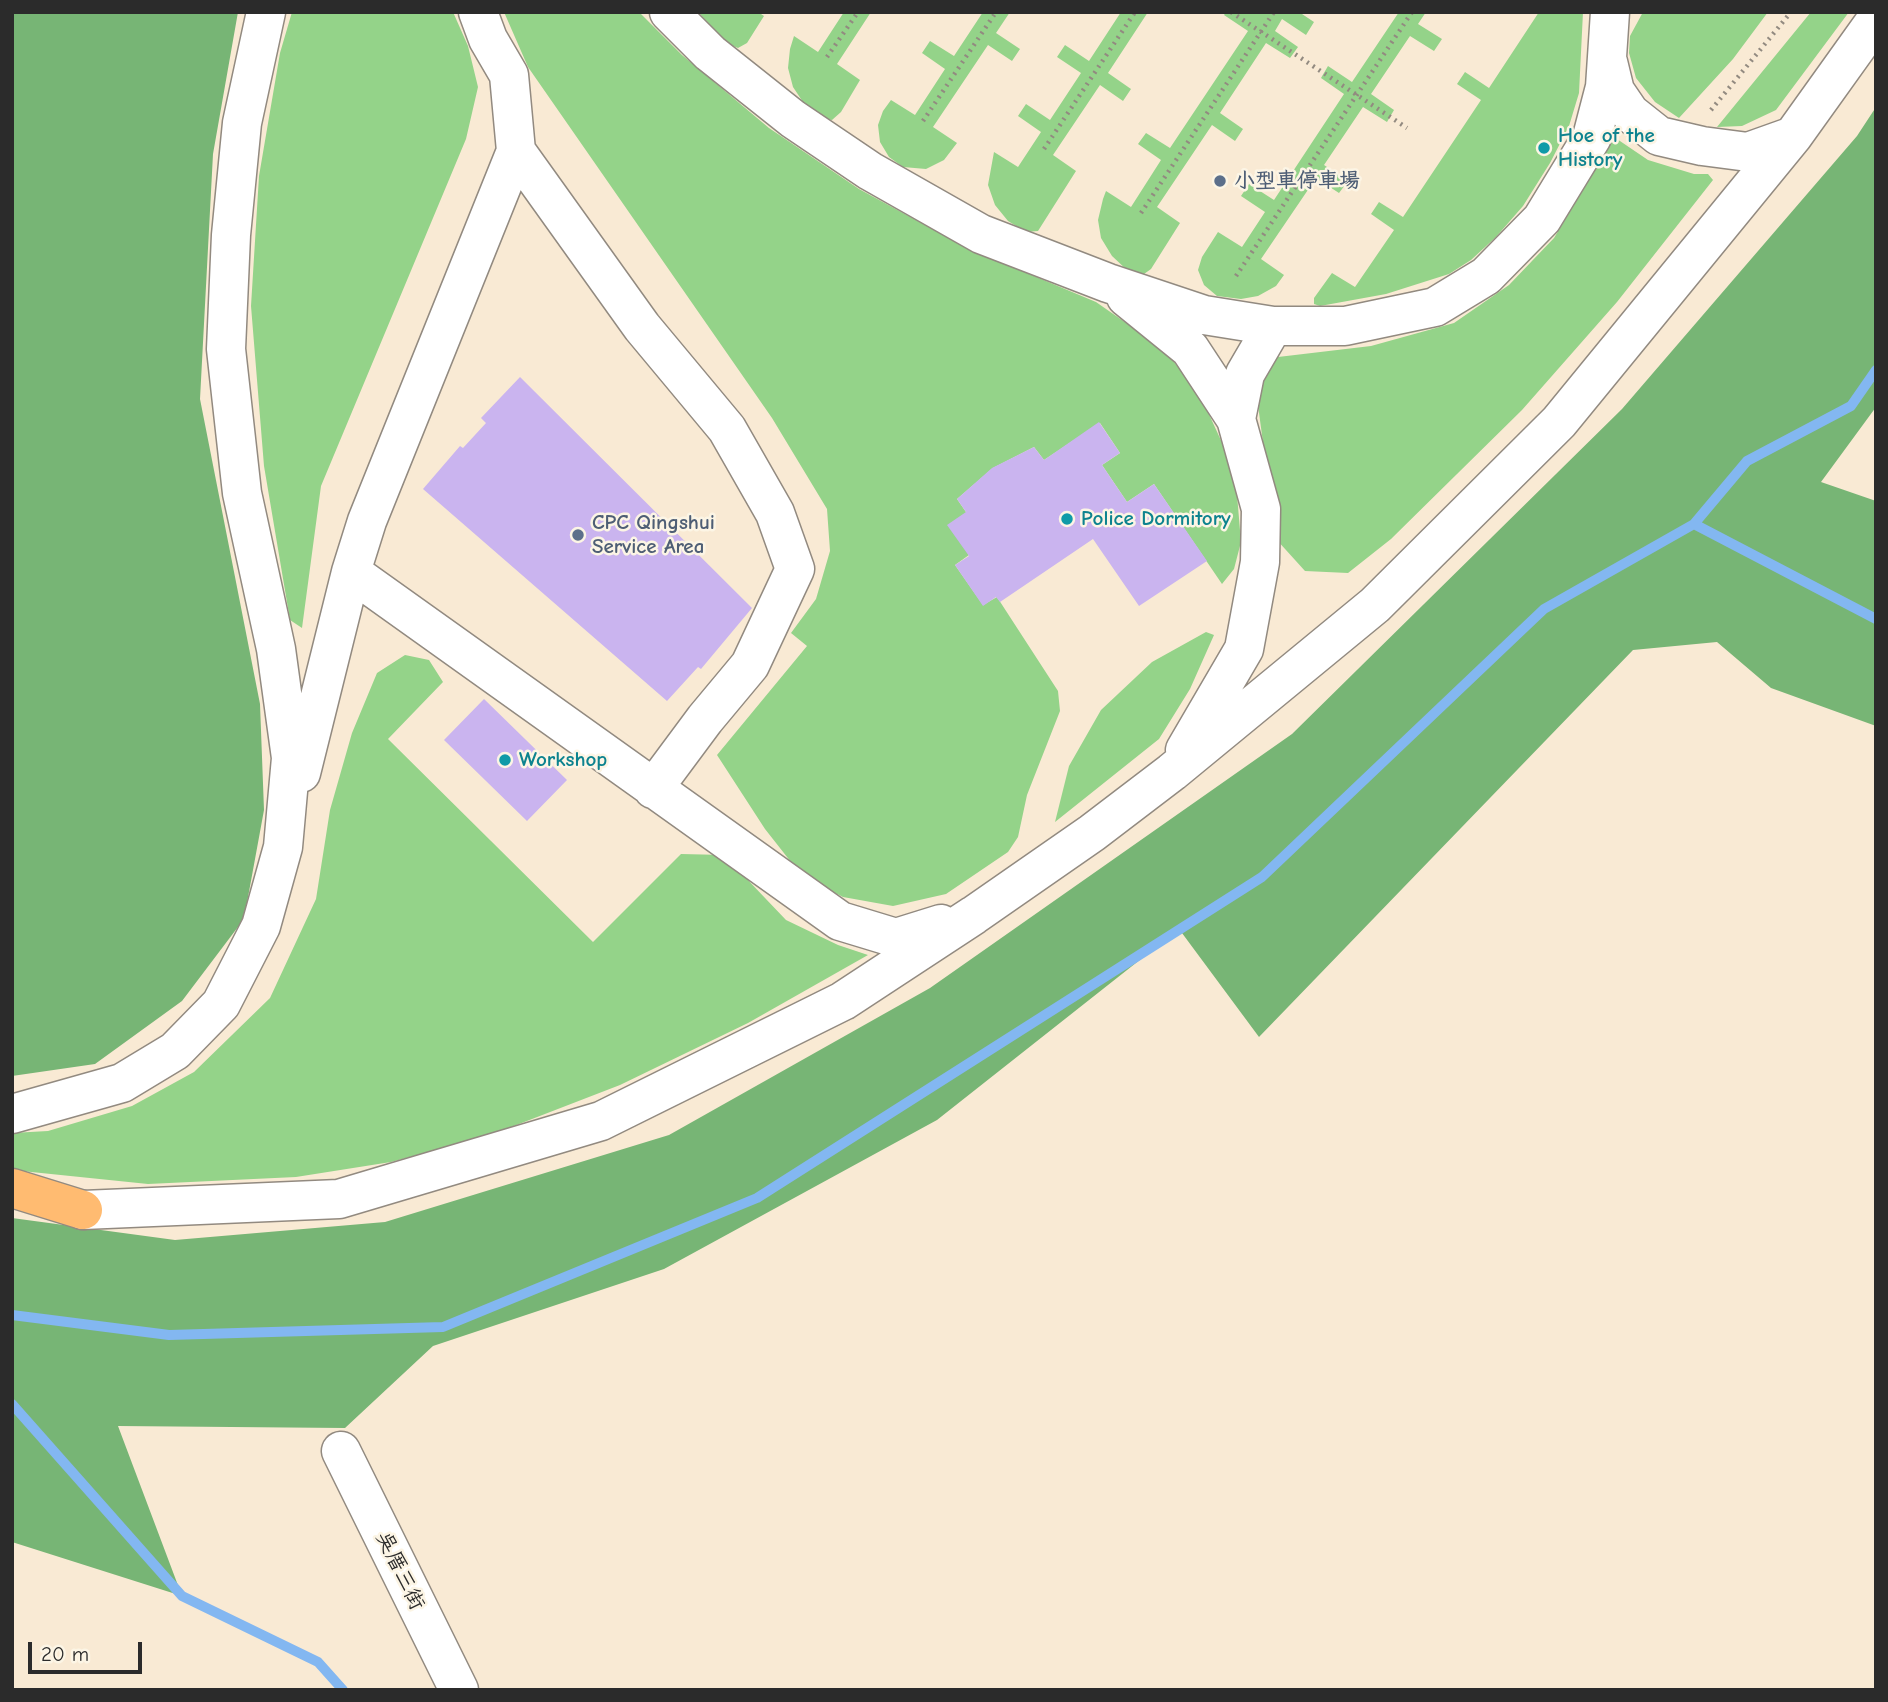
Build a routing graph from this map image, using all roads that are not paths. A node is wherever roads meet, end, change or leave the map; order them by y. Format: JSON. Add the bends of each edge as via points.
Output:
{"nodes":[{"id":1,"x":266,"y":12,"type":"edge"},
{"id":2,"x":478,"y":12,"type":"edge"},
{"id":3,"x":669,"y":12,"type":"edge"},
{"id":4,"x":1609,"y":12,"type":"edge"},
{"id":5,"x":1876,"y":20,"type":"edge"},
{"id":6,"x":1608,"y":62,"type":"junction"},
{"id":7,"x":1793,"y":136,"type":"junction"},
{"id":8,"x":516,"y":151,"type":"junction"},
{"id":9,"x":1108,"y":283,"type":"junction"},
{"id":10,"x":1273,"y":326,"type":"junction"},
{"id":11,"x":1236,"y":419,"type":"junction"},
{"id":12,"x":351,"y":572,"type":"junction"},
{"id":13,"x":1172,"y":772,"type":"junction"},
{"id":14,"x":653,"y":789,"type":"junction"},
{"id":15,"x":283,"y":847,"type":"junction"},
{"id":16,"x":974,"y":915,"type":"junction"},
{"id":17,"x":12,"y":1114,"type":"edge"},
{"id":18,"x":12,"y":1188,"type":"edge"},
{"id":19,"x":12,"y":1202,"type":"edge"},
{"id":20,"x":83,"y":1210,"type":"junction"},
{"id":21,"x":341,"y":1451,"type":"dead end"},
{"id":22,"x":459,"y":1690,"type":"edge"}],
"edges":[{"from":1,"to":15,"type":"street","via":[[242,124],[226,349],[242,493],[276,649],[291,758]]},
{"from":2,"to":8,"type":"street","via":[[509,75]]},
{"from":3,"to":9,"type":"street","via":[[710,53],[779,108],[870,171],[981,234]]},
{"from":4,"to":6,"type":"street"},
{"from":5,"to":7,"type":"street"},
{"from":6,"to":7,"type":"street","via":[[1615,91],[1630,113],[1659,136],[1748,152]]},
{"from":6,"to":10,"type":"street","via":[[1592,137],[1542,219],[1486,276],[1434,307],[1345,326]]},
{"from":7,"to":13,"type":"street","via":[[1559,422],[1375,605]]},
{"from":8,"to":12,"type":"street","via":[[422,381]]},
{"from":8,"to":14,"type":"street","via":[[642,327],[727,429],[775,513],[795,569],[750,665]]},
{"from":9,"to":10,"type":"street","via":[[1204,315]]},
{"from":9,"to":11,"type":"street","via":[[1190,349]]},
{"from":10,"to":11,"type":"street","via":[[1245,374]]},
{"from":11,"to":13,"type":"street","via":[[1261,509],[1260,562],[1251,612],[1244,649]]},
{"from":12,"to":14,"type":"street"},
{"from":12,"to":15,"type":"street"},
{"from":13,"to":16,"type":"street"},
{"from":14,"to":16,"type":"street","via":[[840,920],[896,938]]},
{"from":15,"to":17,"type":"street","via":[[261,926],[221,1004],[175,1051],[121,1083]]},
{"from":16,"to":20,"type":"street","via":[[843,1001],[601,1121],[339,1199]]},
{"from":18,"to":20,"type":"highway"},
{"from":19,"to":20,"type":"highway"},
{"from":21,"to":22,"type":"street","name":"吳厝三街"}]}
